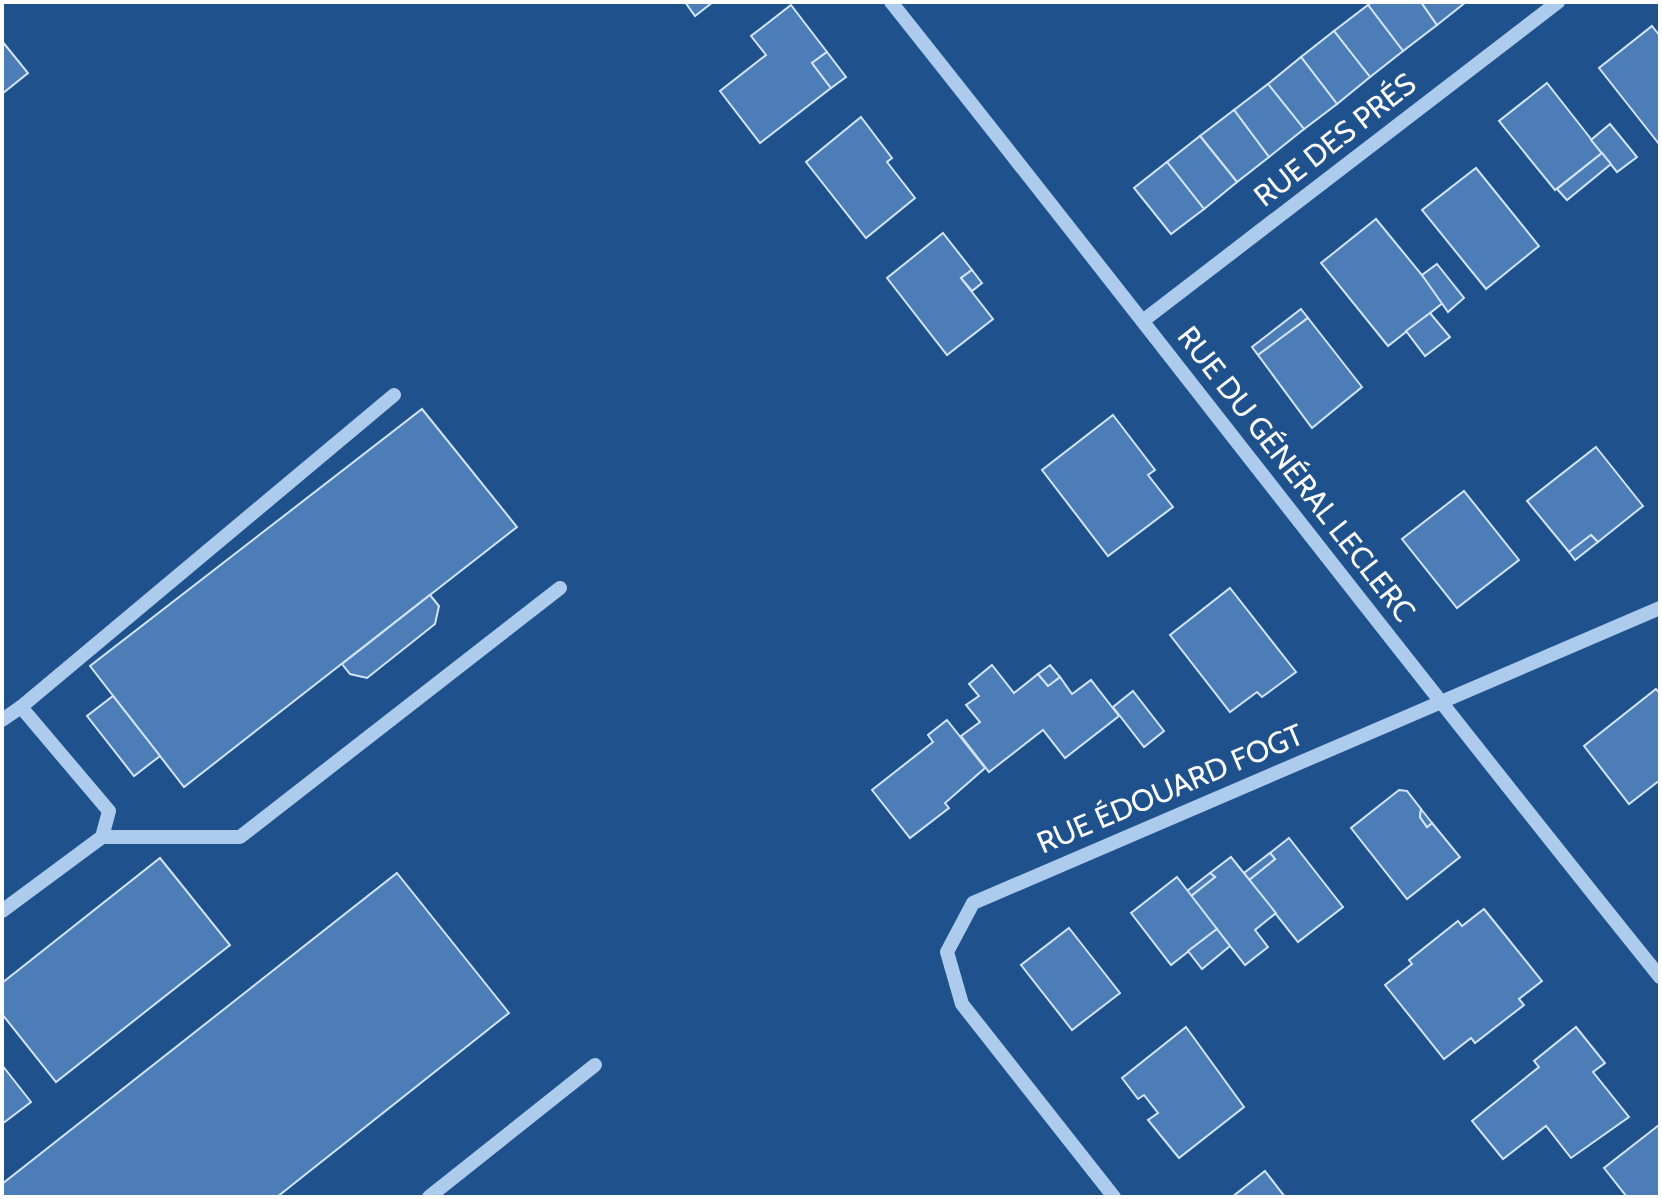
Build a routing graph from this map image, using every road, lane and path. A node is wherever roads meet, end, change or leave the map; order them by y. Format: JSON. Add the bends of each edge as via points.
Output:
{"nodes":[{"id":1,"x":891,"y":2,"type":"edge"},
{"id":2,"x":1558,"y":2,"type":"edge"},
{"id":3,"x":1144,"y":320,"type":"junction"},
{"id":4,"x":394,"y":395,"type":"dead end"},
{"id":5,"x":560,"y":588,"type":"dead end"},
{"id":6,"x":1660,"y":608,"type":"edge"},
{"id":7,"x":1438,"y":701,"type":"junction"},
{"id":8,"x":21,"y":707,"type":"junction"},
{"id":9,"x":2,"y":720,"type":"edge"},
{"id":10,"x":102,"y":837,"type":"junction"},
{"id":11,"x":2,"y":911,"type":"edge"},
{"id":12,"x":1660,"y":977,"type":"edge"},
{"id":13,"x":595,"y":1065,"type":"dead end"},
{"id":14,"x":429,"y":1197,"type":"edge"},
{"id":15,"x":1114,"y":1197,"type":"edge"}],
"edges":[{"from":1,"to":3,"type":"street","name":"RUE DU GÉNÉRAL LECLERC"},
{"from":2,"to":3,"type":"street","name":"RUE DES PRÉS"},
{"from":3,"to":7,"type":"street","name":"RUE DU GÉNÉRAL LECLERC"},
{"from":4,"to":8,"type":"street"},
{"from":5,"to":10,"type":"street","via":[[240,837]]},
{"from":6,"to":7,"type":"street","name":"RUE ÉDOUARD FOGT"},
{"from":7,"to":12,"type":"street","name":"RUE DU GÉNÉRAL LECLERC"},
{"from":7,"to":15,"type":"street","name":"RUE ÉDOUARD FOGT","via":[[973,903],[947,952],[962,1004]]},
{"from":8,"to":9,"type":"street"},
{"from":8,"to":10,"type":"street","via":[[109,811]]},
{"from":10,"to":11,"type":"street"},
{"from":13,"to":14,"type":"street"}]}
